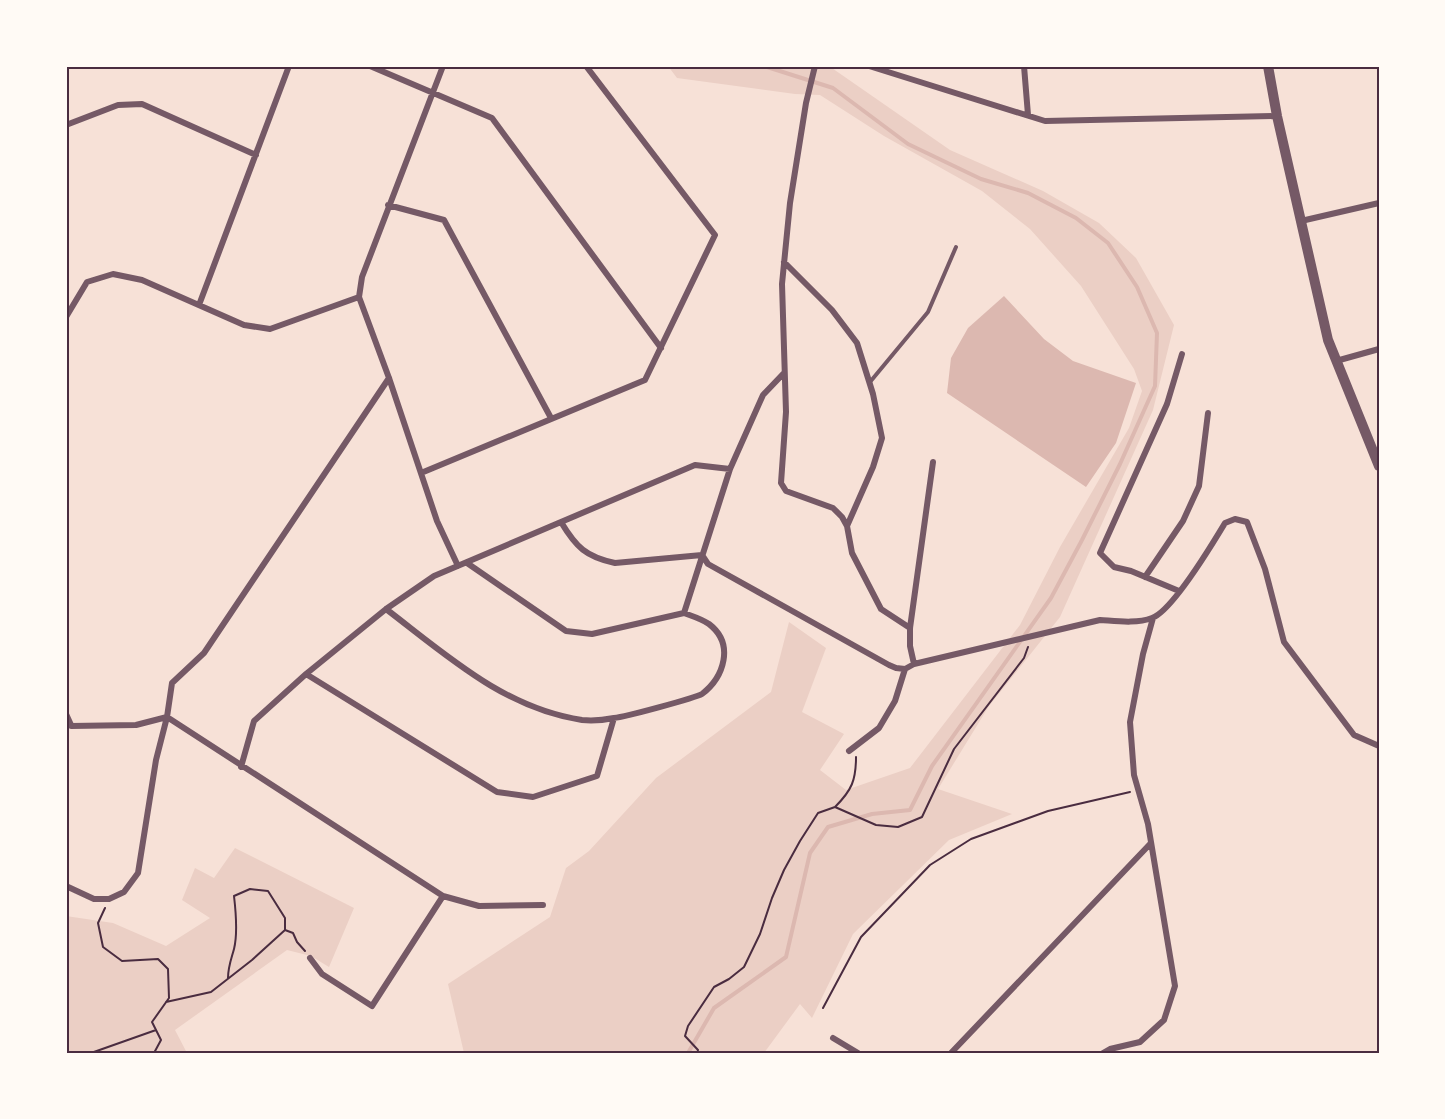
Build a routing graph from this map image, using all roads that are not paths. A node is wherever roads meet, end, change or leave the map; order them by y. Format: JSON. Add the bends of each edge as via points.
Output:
{"nodes":[{"id":1,"x":289,"y":66,"type":"edge"},
{"id":2,"x":370,"y":66,"type":"edge"},
{"id":3,"x":442,"y":66,"type":"edge"},
{"id":4,"x":586,"y":66,"type":"edge"},
{"id":5,"x":815,"y":66,"type":"edge"},
{"id":6,"x":869,"y":66,"type":"edge"},
{"id":7,"x":1024,"y":66,"type":"edge"},
{"id":8,"x":1268,"y":66,"type":"edge"},
{"id":9,"x":432,"y":94,"type":"junction"},
{"id":10,"x":1028,"y":116,"type":"junction"},
{"id":11,"x":1277,"y":116,"type":"junction"},
{"id":12,"x":66,"y":125,"type":"edge"},
{"id":13,"x":256,"y":155,"type":"junction"},
{"id":14,"x":1379,"y":203,"type":"edge"},
{"id":15,"x":388,"y":205,"type":"junction"},
{"id":16,"x":1301,"y":221,"type":"junction"},
{"id":17,"x":956,"y":247,"type":"dead end"},
{"id":18,"x":784,"y":262,"type":"junction"},
{"id":19,"x":358,"y":297,"type":"junction"},
{"id":20,"x":199,"y":305,"type":"junction"},
{"id":21,"x":66,"y":317,"type":"edge"},
{"id":22,"x":661,"y":348,"type":"junction"},
{"id":23,"x":1379,"y":349,"type":"edge"},
{"id":24,"x":1182,"y":354,"type":"dead end"},
{"id":25,"x":1336,"y":361,"type":"junction"},
{"id":26,"x":784,"y":373,"type":"junction"},
{"id":27,"x":389,"y":378,"type":"junction"},
{"id":28,"x":869,"y":382,"type":"junction"},
{"id":29,"x":1208,"y":413,"type":"dead end"},
{"id":30,"x":551,"y":418,"type":"junction"},
{"id":31,"x":933,"y":462,"type":"dead end"},
{"id":32,"x":1379,"y":466,"type":"edge"},
{"id":33,"x":730,"y":469,"type":"junction"},
{"id":34,"x":421,"y":473,"type":"junction"},
{"id":35,"x":561,"y":522,"type":"junction"},
{"id":36,"x":847,"y":526,"type":"junction"},
{"id":37,"x":702,"y":555,"type":"junction"},
{"id":38,"x":467,"y":563,"type":"junction"},
{"id":39,"x":458,"y":566,"type":"junction"},
{"id":40,"x":1145,"y":578,"type":"junction"},
{"id":41,"x":1179,"y":591,"type":"junction"},
{"id":42,"x":386,"y":609,"type":"junction"},
{"id":43,"x":684,"y":613,"type":"junction"},
{"id":44,"x":1153,"y":618,"type":"junction"},
{"id":45,"x":910,"y":628,"type":"junction"},
{"id":46,"x":914,"y":664,"type":"junction"},
{"id":47,"x":904,"y":669,"type":"junction"},
{"id":48,"x":306,"y":674,"type":"junction"},
{"id":49,"x":66,"y":714,"type":"edge"},
{"id":50,"x":167,"y":717,"type":"junction"},
{"id":51,"x":614,"y":718,"type":"junction"},
{"id":52,"x":68,"y":724,"type":"edge"},
{"id":53,"x":1379,"y":746,"type":"edge"},
{"id":54,"x":849,"y":751,"type":"dead end"},
{"id":55,"x":241,"y":767,"type":"junction"},
{"id":56,"x":1151,"y":843,"type":"junction"},
{"id":57,"x":66,"y":886,"type":"edge"},
{"id":58,"x":443,"y":896,"type":"junction"},
{"id":59,"x":543,"y":905,"type":"dead end"},
{"id":60,"x":310,"y":958,"type":"road end"},
{"id":61,"x":833,"y":1038,"type":"dead end"},
{"id":62,"x":858,"y":1053,"type":"edge"},
{"id":63,"x":951,"y":1053,"type":"edge"},
{"id":64,"x":1103,"y":1053,"type":"edge"}],
"edges":[{"from":1,"to":13,"type":"street"},
{"from":2,"to":9,"type":"street"},
{"from":3,"to":9,"type":"street"},
{"from":4,"to":22,"type":"street","via":[[715,235]]},
{"from":5,"to":18,"type":"street","via":[[790,203]]},
{"from":6,"to":10,"type":"street"},
{"from":7,"to":10,"type":"street"},
{"from":8,"to":11,"type":"street"},
{"from":9,"to":15,"type":"street"},
{"from":9,"to":22,"type":"street","via":[[492,118]]},
{"from":10,"to":11,"type":"street","via":[[1045,121]]},
{"from":11,"to":16,"type":"street"},
{"from":12,"to":13,"type":"street","via":[[118,105],[142,104]]},
{"from":13,"to":20,"type":"street"},
{"from":14,"to":16,"type":"street"},
{"from":15,"to":19,"type":"street"},
{"from":15,"to":30,"type":"street","via":[[444,220]]},
{"from":16,"to":25,"type":"street"},
{"from":17,"to":28,"type":"lane","via":[[928,312]]},
{"from":18,"to":26,"type":"street"},
{"from":18,"to":28,"type":"street","via":[[832,310],[857,343]]},
{"from":19,"to":20,"type":"street","via":[[270,329],[244,325]]},
{"from":19,"to":27,"type":"street"},
{"from":20,"to":21,"type":"street","via":[[142,280],[113,274],[87,282]]},
{"from":22,"to":30,"type":"street","via":[[645,380]]},
{"from":23,"to":25,"type":"street"},
{"from":24,"to":40,"type":"street","via":[[1167,404],[1100,553],[1114,567]]},
{"from":25,"to":32,"type":"street"},
{"from":26,"to":33,"type":"street","via":[[763,395]]},
{"from":26,"to":36,"type":"street","via":[[786,412],[781,483],[786,491],[833,508]]},
{"from":27,"to":34,"type":"street"},
{"from":27,"to":50,"type":"street","via":[[204,652],[172,683]]},
{"from":28,"to":36,"type":"street","via":[[882,438]]},
{"from":29,"to":40,"type":"street","via":[[1199,486],[1183,521]]},
{"from":30,"to":34,"type":"street"},
{"from":31,"to":45,"type":"street"},
{"from":33,"to":35,"type":"street","via":[[695,465]]},
{"from":33,"to":37,"type":"street"},
{"from":34,"to":39,"type":"street"},
{"from":35,"to":37,"type":"street","via":[[572,540],[589,555],[602,560],[615,563]]},
{"from":35,"to":38,"type":"street"},
{"from":36,"to":45,"type":"street","via":[[852,553],[881,609]]},
{"from":37,"to":43,"type":"street"},
{"from":37,"to":47,"type":"street","via":[[708,564],[896,669]]},
{"from":38,"to":39,"type":"street"},
{"from":38,"to":43,"type":"street","via":[[566,631],[592,634]]},
{"from":39,"to":42,"type":"street","via":[[434,576]]},
{"from":40,"to":41,"type":"street"},
{"from":41,"to":44,"type":"street"},
{"from":41,"to":53,"type":"street","via":[[1225,522],[1247,522],[1265,568],[1284,642],[1354,735]]},
{"from":42,"to":48,"type":"street"},
{"from":42,"to":51,"type":"street","via":[[479,679],[531,706],[583,720]]},
{"from":43,"to":51,"type":"street","via":[[709,624],[720,636],[725,655],[720,674],[700,695]]},
{"from":44,"to":46,"type":"street","via":[[1100,620]]},
{"from":44,"to":56,"type":"street","via":[[1130,722],[1134,775]]},
{"from":45,"to":46,"type":"street"},
{"from":46,"to":47,"type":"street"},
{"from":47,"to":54,"type":"street","via":[[895,700],[879,728]]},
{"from":48,"to":51,"type":"street","via":[[497,792],[533,797],[597,776]]},
{"from":48,"to":55,"type":"street","via":[[254,721]]},
{"from":49,"to":52,"type":"street"},
{"from":50,"to":52,"type":"street","via":[[136,725]]},
{"from":50,"to":55,"type":"street"},
{"from":50,"to":57,"type":"street","via":[[138,873],[124,892],[109,899],[94,899]]},
{"from":55,"to":58,"type":"street"},
{"from":56,"to":63,"type":"street"},
{"from":56,"to":64,"type":"street","via":[[1175,986],[1164,1020],[1140,1042]]},
{"from":58,"to":59,"type":"street","via":[[479,906]]},
{"from":58,"to":60,"type":"street","via":[[372,1006],[322,974]]},
{"from":61,"to":62,"type":"street"}]}
